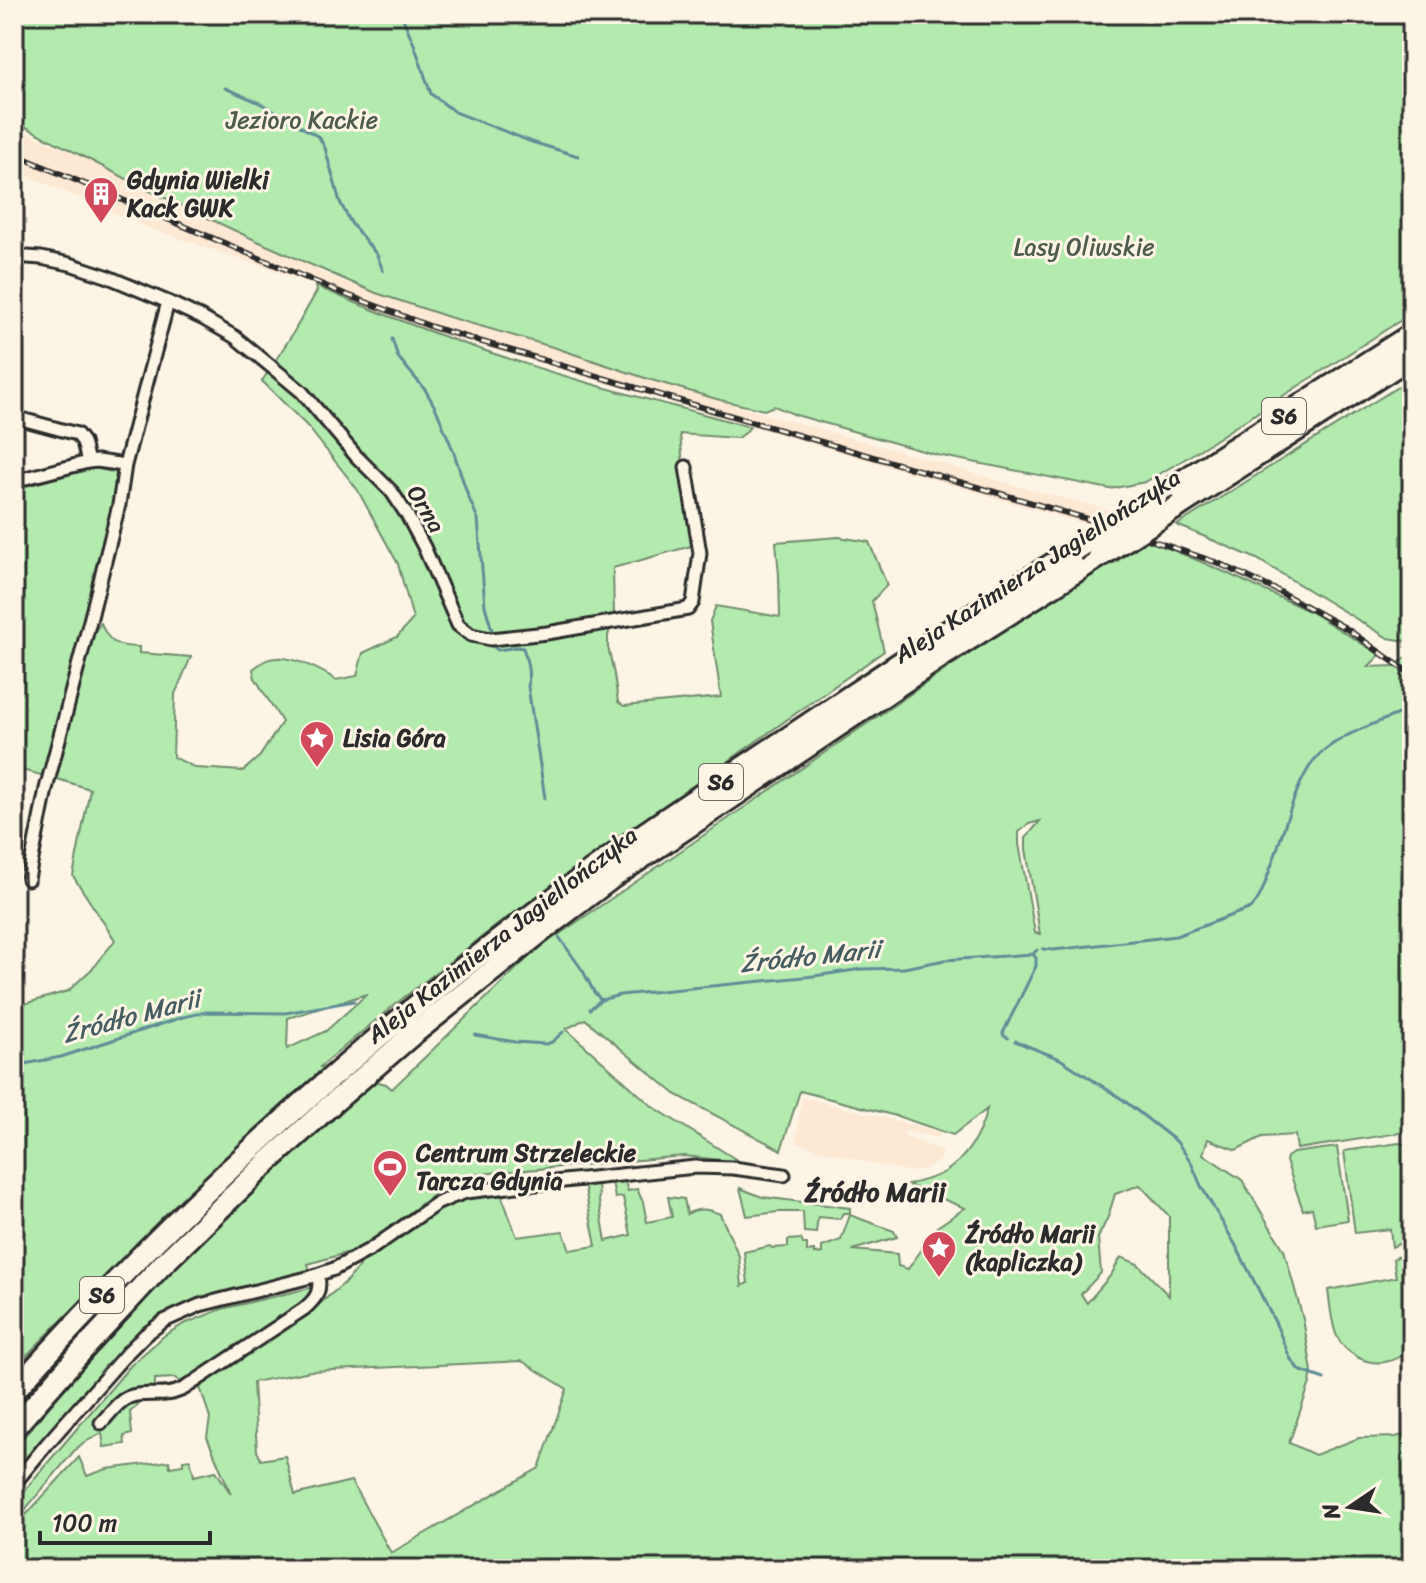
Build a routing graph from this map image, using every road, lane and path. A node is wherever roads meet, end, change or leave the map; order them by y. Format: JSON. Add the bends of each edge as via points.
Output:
{"nodes":[{"id":1,"x":14,"y":256,"type":"edge"},
{"id":2,"x":168,"y":302,"type":"junction"},
{"id":3,"x":1412,"y":334,"type":"edge"},
{"id":4,"x":1412,"y":356,"type":"edge"},
{"id":5,"x":14,"y":417,"type":"edge"},
{"id":6,"x":88,"y":462,"type":"junction"},
{"id":7,"x":125,"y":465,"type":"junction"},
{"id":8,"x":686,"y":467,"type":"dead end"},
{"id":9,"x":14,"y":481,"type":"edge"},
{"id":10,"x":28,"y":879,"type":"dead end"},
{"id":11,"x":784,"y":1175,"type":"dead end"},
{"id":12,"x":318,"y":1275,"type":"junction"},
{"id":13,"x":14,"y":1391,"type":"edge"},
{"id":14,"x":101,"y":1423,"type":"dead end"},
{"id":15,"x":14,"y":1428,"type":"edge"},
{"id":16,"x":14,"y":1484,"type":"edge"}],
"edges":[{"from":1,"to":2,"type":"street","via":[[70,264]]},
{"from":2,"to":7,"type":"street"},
{"from":2,"to":8,"type":"street","name":"Orna","via":[[235,337],[302,392],[392,492],[424,547],[458,625],[471,635],[532,635],[688,609],[700,553]]},
{"from":3,"to":13,"type":"highway","name":"Aleja Kazimierza Jagiellończyka","number":"S6","bridge":true,"via":[[941,635],[619,851],[525,921],[308,1097],[124,1272]]},
{"from":4,"to":15,"type":"highway","name":"Aleja Kazimierza Jagiellończyka","number":"S6","bridge":true,"via":[[1002,617],[612,878],[542,931],[412,1035],[270,1160],[161,1266]]},
{"from":5,"to":6,"type":"street","via":[[77,434]]},
{"from":6,"to":7,"type":"street"},
{"from":6,"to":9,"type":"street"},
{"from":7,"to":10,"type":"street"},
{"from":11,"to":12,"type":"street","via":[[695,1167],[466,1192],[436,1204],[371,1249]]},
{"from":12,"to":14,"type":"street","via":[[318,1294],[304,1309],[178,1392],[126,1398]]},
{"from":12,"to":16,"type":"street","via":[[200,1305],[158,1325],[127,1353]]}]}
